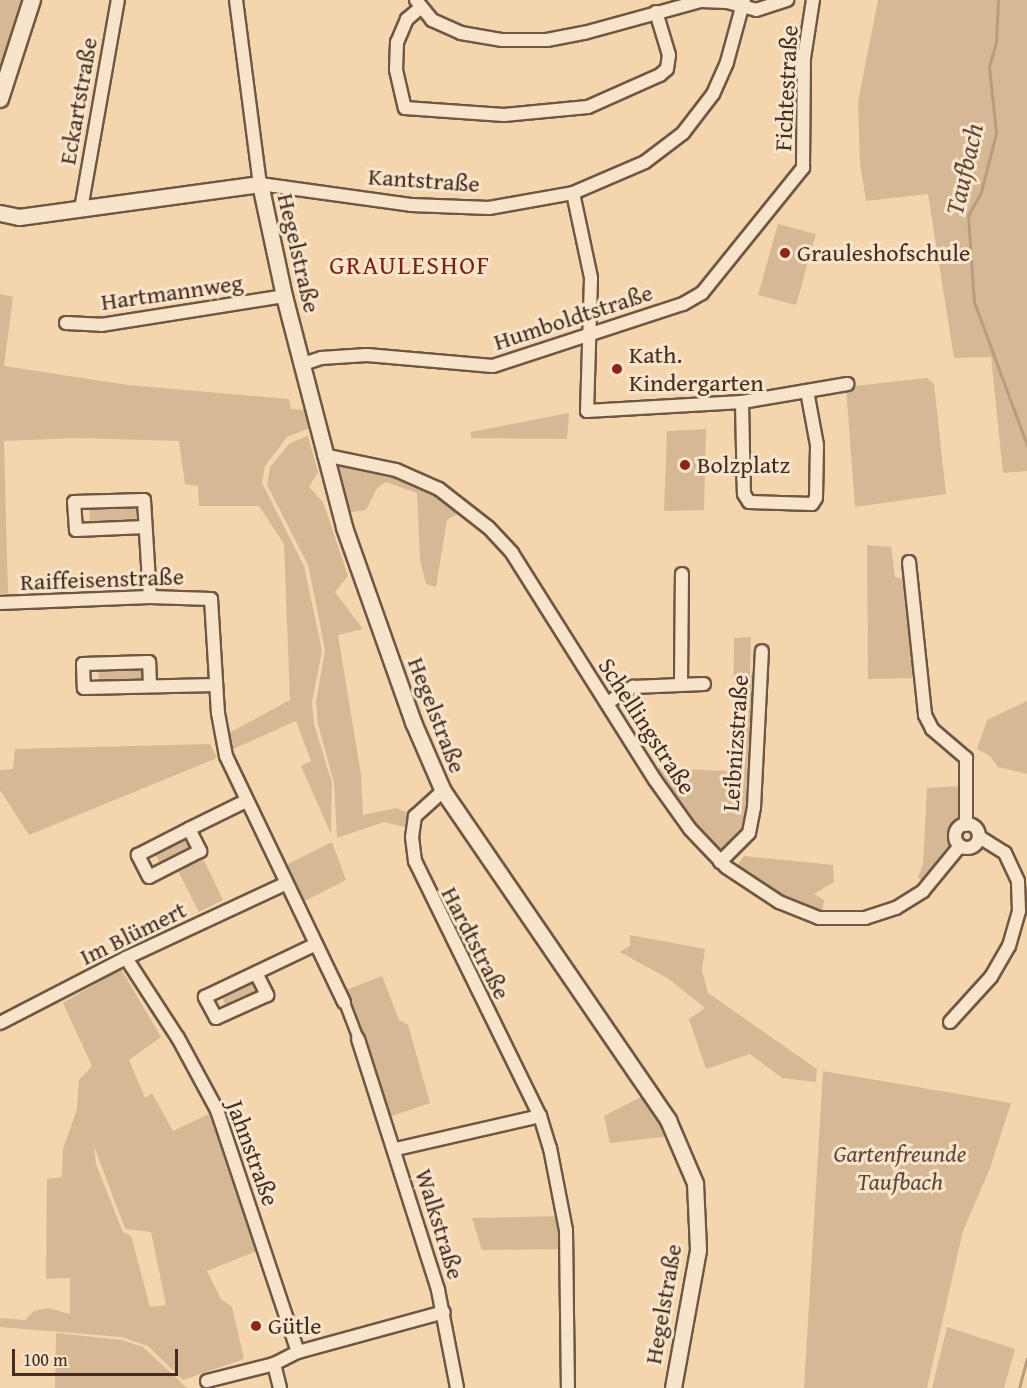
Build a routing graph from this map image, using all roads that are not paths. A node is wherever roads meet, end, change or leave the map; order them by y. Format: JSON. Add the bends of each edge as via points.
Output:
{"nodes":[{"id":1,"x":32,"y":0,"type":"edge"},
{"id":2,"x":118,"y":0,"type":"edge"},
{"id":3,"x":236,"y":0,"type":"edge"},
{"id":4,"x":787,"y":0,"type":"edge"},
{"id":5,"x":813,"y":0,"type":"edge"},
{"id":6,"x":743,"y":3,"type":"edge"},
{"id":7,"x":418,"y":5,"type":"edge"},
{"id":8,"x":656,"y":12,"type":"junction"},
{"id":9,"x":0,"y":99,"type":"edge"},
{"id":10,"x":799,"y":177,"type":"joint"},
{"id":11,"x":260,"y":184,"type":"junction"},
{"id":12,"x":573,"y":193,"type":"junction"},
{"id":13,"x":81,"y":209,"type":"junction"},
{"id":14,"x":0,"y":213,"type":"edge"},
{"id":15,"x":284,"y":297,"type":"junction"},
{"id":16,"x":66,"y":323,"type":"dead end"},
{"id":17,"x":588,"y":336,"type":"junction"},
{"id":18,"x":303,"y":364,"type":"junction"},
{"id":19,"x":847,"y":384,"type":"dead end"},
{"id":20,"x":807,"y":391,"type":"junction"},
{"id":21,"x":742,"y":402,"type":"junction"},
{"id":22,"x":324,"y":454,"type":"junction"},
{"id":23,"x":145,"y":527,"type":"junction"},
{"id":24,"x":909,"y":562,"type":"dead end"},
{"id":25,"x":682,"y":574,"type":"dead end"},
{"id":26,"x":150,"y":597,"type":"junction"},
{"id":27,"x":0,"y":603,"type":"edge"},
{"id":28,"x":762,"y":651,"type":"dead end"},
{"id":29,"x":681,"y":684,"type":"junction"},
{"id":30,"x":704,"y":684,"type":"dead end"},
{"id":31,"x":216,"y":685,"type":"junction"},
{"id":32,"x":150,"y":686,"type":"junction"},
{"id":33,"x":607,"y":702,"type":"junction"},
{"id":34,"x":443,"y":791,"type":"junction"},
{"id":35,"x":246,"y":801,"type":"junction"},
{"id":36,"x":966,"y":825,"type":"junction"},
{"id":37,"x":189,"y":829,"type":"junction"},
{"id":38,"x":979,"y":837,"type":"junction"},
{"id":39,"x":960,"y":846,"type":"junction"},
{"id":40,"x":720,"y":862,"type":"junction"},
{"id":41,"x":285,"y":884,"type":"junction"},
{"id":42,"x":316,"y":944,"type":"junction"},
{"id":43,"x":126,"y":958,"type":"junction"},
{"id":44,"x":256,"y":973,"type":"junction"},
{"id":45,"x":344,"y":1002,"type":"joint"},
{"id":46,"x":950,"y":1022,"type":"dead end"},
{"id":47,"x":0,"y":1023,"type":"edge"},
{"id":48,"x":358,"y":1039,"type":"joint"},
{"id":49,"x":540,"y":1116,"type":"junction"},
{"id":50,"x":396,"y":1149,"type":"junction"},
{"id":51,"x":444,"y":1312,"type":"junction"},
{"id":52,"x":298,"y":1352,"type":"junction"},
{"id":53,"x":274,"y":1364,"type":"junction"},
{"id":54,"x":207,"y":1381,"type":"dead end"},
{"id":55,"x":280,"y":1388,"type":"edge"},
{"id":56,"x":457,"y":1388,"type":"edge"},
{"id":57,"x":568,"y":1388,"type":"edge"},
{"id":58,"x":673,"y":1388,"type":"edge"}],
"edges":[{"from":1,"to":9,"type":"main road"},
{"from":2,"to":13,"type":"street","name":"Eckartstraße"},
{"from":3,"to":11,"type":"street","name":"Hegelstraße"},
{"from":4,"to":6,"type":"street","name":"Fichtestraße","via":[[756,10]]},
{"from":5,"to":10,"type":"street","name":"Fichtestraße","via":[[804,58],[803,168]]},
{"from":6,"to":8,"type":"street","name":"Fichtestraße","via":[[700,1]]},
{"from":6,"to":12,"type":"street","name":"Kantstraße","via":[[727,62],[713,94],[683,132],[645,162]]},
{"from":7,"to":8,"type":"street","name":"Fichtestraße","via":[[432,20],[461,32],[502,40],[572,35]]},
{"from":7,"to":8,"type":"street","via":[[397,42],[396,70],[405,108],[504,115],[588,107],[660,75],[667,69],[669,55]]},
{"from":10,"to":17,"type":"street","name":"Humboldtstraße","via":[[702,292],[683,304]]},
{"from":11,"to":12,"type":"street","name":"Kantstraße","via":[[411,205],[489,208]]},
{"from":11,"to":13,"type":"street","name":"Kantstraße"},
{"from":11,"to":15,"type":"street","name":"Hegelstraße"},
{"from":12,"to":17,"type":"street","via":[[591,278]]},
{"from":13,"to":14,"type":"street","name":"Kantstraße","via":[[18,217]]},
{"from":15,"to":16,"type":"street","name":"Hartmannweg","via":[[101,325]]},
{"from":15,"to":18,"type":"street","name":"Hegelstraße"},
{"from":17,"to":18,"type":"street","name":"Humboldtstraße","via":[[493,366],[367,355],[321,358]]},
{"from":17,"to":21,"type":"street","via":[[587,411]]},
{"from":18,"to":22,"type":"street","name":"Hegelstraße"},
{"from":19,"to":20,"type":"street"},
{"from":20,"to":21,"type":"street"},
{"from":20,"to":21,"type":"street","via":[[817,445],[816,498],[812,504],[750,502],[744,494]]},
{"from":22,"to":33,"type":"street","name":"Schellingstraße","via":[[396,470],[439,489],[471,511],[512,553]]},
{"from":22,"to":34,"type":"street","name":"Hegelstraße","via":[[347,537],[413,722]]},
{"from":23,"to":23,"type":"street","via":[[76,530],[74,502],[144,500]]},
{"from":23,"to":26,"type":"street"},
{"from":24,"to":36,"type":"street","name":"Schellingstraße","via":[[925,715],[932,729],[966,758]]},
{"from":25,"to":29,"type":"street"},
{"from":26,"to":27,"type":"street","name":"Raiffeisenstraße"},
{"from":26,"to":31,"type":"street","name":"Raiffeisenstraße","via":[[211,599]]},
{"from":28,"to":40,"type":"street","name":"Leibnizstraße","via":[[754,807],[749,833]]},
{"from":29,"to":30,"type":"street"},
{"from":29,"to":33,"type":"street","via":[[633,687]]},
{"from":31,"to":32,"type":"street"},
{"from":31,"to":35,"type":"street","via":[[226,756]]},
{"from":32,"to":32,"type":"street","via":[[149,662],[83,664],[84,688]]},
{"from":33,"to":40,"type":"street","name":"Schellingstraße","via":[[655,780]]},
{"from":34,"to":49,"type":"street","name":"Hardtstraße","via":[[415,816],[415,861]]},
{"from":34,"to":58,"type":"street","name":"Hegelstraße","via":[[668,1120],[682,1149],[695,1183],[698,1250]]},
{"from":35,"to":37,"type":"street"},
{"from":35,"to":41,"type":"street"},
{"from":36,"to":38,"type":"street","via":[[976,829]]},
{"from":36,"to":39,"type":"street","name":"Schellingstraße","via":[[955,835]]},
{"from":37,"to":37,"type":"street","via":[[138,855],[148,877],[200,851]]},
{"from":38,"to":39,"type":"street","name":"Schellingstraße","via":[[972,848]]},
{"from":38,"to":46,"type":"street","via":[[1005,853],[1018,881],[1019,911],[1009,946],[991,977]]},
{"from":39,"to":40,"type":"street","name":"Schellingstraße","via":[[923,891],[896,908],[865,918],[819,918],[779,902]]},
{"from":41,"to":42,"type":"street"},
{"from":41,"to":43,"type":"street","name":"Im Blümert"},
{"from":42,"to":44,"type":"street"},
{"from":42,"to":45,"type":"street"},
{"from":43,"to":47,"type":"street","name":"Im Blümert"},
{"from":43,"to":52,"type":"street","name":"Jahnstraße","via":[[178,1038],[217,1110]]},
{"from":44,"to":44,"type":"street","via":[[267,994],[216,1018],[205,996]]},
{"from":45,"to":48,"type":"street"},
{"from":48,"to":50,"type":"street","name":"Walkstraße"},
{"from":49,"to":50,"type":"street","name":"Walkstraße"},
{"from":49,"to":57,"type":"street","name":"Hardtstraße","via":[[559,1184],[566,1230]]},
{"from":50,"to":51,"type":"street","name":"Walkstraße"},
{"from":51,"to":52,"type":"street","name":"Walkstraße"},
{"from":51,"to":56,"type":"street","name":"Walkstraße"},
{"from":52,"to":53,"type":"street"},
{"from":53,"to":54,"type":"street"},
{"from":53,"to":55,"type":"street"}]}
